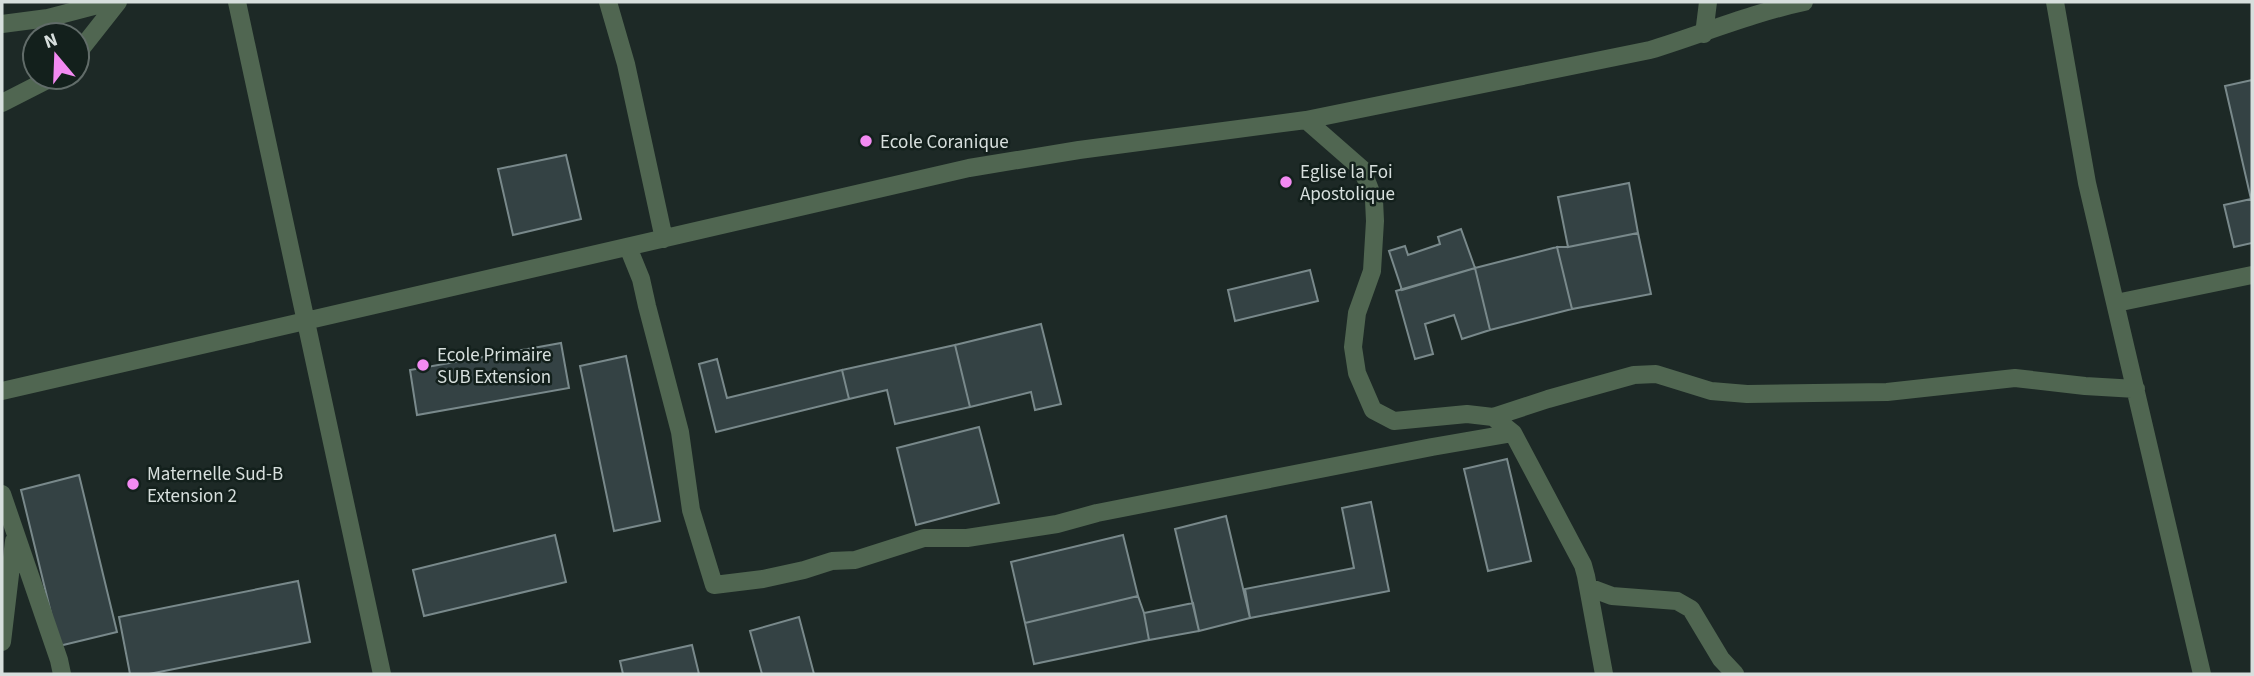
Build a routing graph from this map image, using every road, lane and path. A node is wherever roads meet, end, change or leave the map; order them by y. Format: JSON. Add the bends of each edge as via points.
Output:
{"nodes":[{"id":1,"x":109,"y":2,"type":"edge"},
{"id":2,"x":118,"y":2,"type":"edge"},
{"id":3,"x":237,"y":2,"type":"edge"},
{"id":4,"x":608,"y":2,"type":"edge"},
{"id":5,"x":1708,"y":2,"type":"edge"},
{"id":6,"x":1804,"y":2,"type":"edge"},
{"id":7,"x":2055,"y":2,"type":"edge"},
{"id":8,"x":2,"y":24,"type":"edge"},
{"id":9,"x":1704,"y":34,"type":"junction"},
{"id":10,"x":91,"y":36,"type":"edge"},
{"id":11,"x":26,"y":91,"type":"edge"},
{"id":12,"x":2,"y":103,"type":"edge"},
{"id":13,"x":1306,"y":120,"type":"junction"},
{"id":14,"x":664,"y":239,"type":"junction"},
{"id":15,"x":628,"y":247,"type":"junction"},
{"id":16,"x":2252,"y":275,"type":"edge"},
{"id":17,"x":2116,"y":303,"type":"junction"},
{"id":18,"x":306,"y":322,"type":"junction"},
{"id":19,"x":2136,"y":389,"type":"junction"},
{"id":20,"x":2,"y":391,"type":"edge"},
{"id":21,"x":1493,"y":417,"type":"junction"},
{"id":22,"x":1513,"y":433,"type":"junction"},
{"id":23,"x":2,"y":494,"type":"edge"},
{"id":24,"x":15,"y":534,"type":"junction"},
{"id":25,"x":1588,"y":587,"type":"junction"},
{"id":26,"x":2,"y":642,"type":"edge"},
{"id":27,"x":62,"y":674,"type":"edge"},
{"id":28,"x":382,"y":674,"type":"edge"},
{"id":29,"x":1604,"y":674,"type":"edge"},
{"id":30,"x":1735,"y":674,"type":"edge"},
{"id":31,"x":2202,"y":674,"type":"edge"}],
"edges":[{"from":1,"to":8,"type":"street"},
{"from":2,"to":10,"type":"street"},
{"from":3,"to":18,"type":"street"},
{"from":4,"to":14,"type":"street"},
{"from":5,"to":9,"type":"street"},
{"from":6,"to":9,"type":"street"},
{"from":7,"to":17,"type":"street","via":[[2087,183]]},
{"from":9,"to":13,"type":"street","via":[[1650,50]]},
{"from":11,"to":12,"type":"street"},
{"from":13,"to":14,"type":"street","via":[[969,168]]},
{"from":13,"to":21,"type":"street","via":[[1362,169],[1374,200],[1372,271],[1357,313],[1353,348],[1357,373],[1373,410],[1394,421],[1467,414]]},
{"from":14,"to":15,"type":"street"},
{"from":15,"to":18,"type":"street"},
{"from":15,"to":22,"type":"street","via":[[641,279],[680,432],[691,510],[714,585],[855,560],[924,538],[967,538],[1057,524]]},
{"from":16,"to":17,"type":"street"},
{"from":17,"to":19,"type":"street"},
{"from":18,"to":20,"type":"street"},
{"from":18,"to":28,"type":"street"},
{"from":19,"to":21,"type":"street","via":[[2015,377],[1887,392],[1747,394],[1711,391],[1656,374],[1634,375]]},
{"from":19,"to":31,"type":"street"},
{"from":21,"to":22,"type":"street"},
{"from":22,"to":25,"type":"street","via":[[1583,565]]},
{"from":23,"to":24,"type":"street"},
{"from":24,"to":26,"type":"street"},
{"from":24,"to":27,"type":"street"},
{"from":25,"to":29,"type":"street"},
{"from":25,"to":30,"type":"street","via":[[1612,596],[1677,601],[1691,609]]}]}
